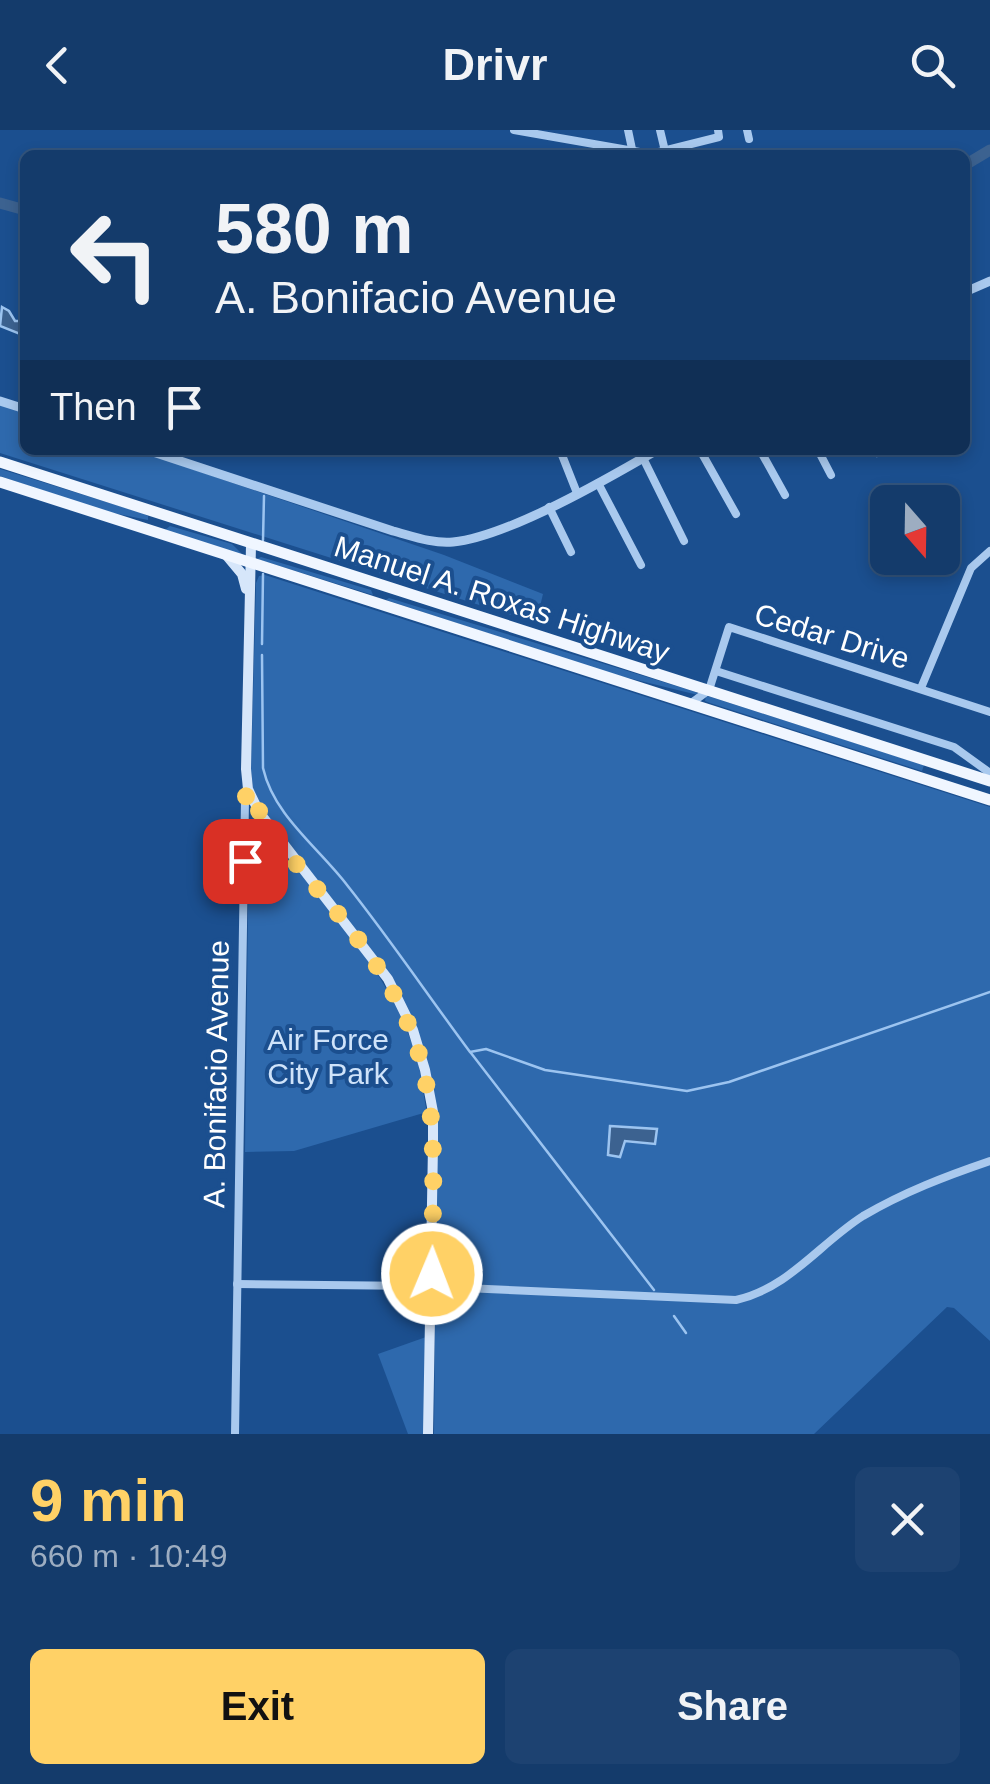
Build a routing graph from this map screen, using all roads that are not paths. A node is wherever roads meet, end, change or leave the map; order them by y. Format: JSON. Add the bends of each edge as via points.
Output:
{"nodes":[{"id":1,"x":514,"y":130,"type":"edge"},
{"id":2,"x":598,"y":130,"type":"edge"},
{"id":3,"x":628,"y":130,"type":"edge"},
{"id":4,"x":660,"y":130,"type":"edge"},
{"id":5,"x":688,"y":130,"type":"edge"},
{"id":6,"x":718,"y":134,"type":"edge"},
{"id":7,"x":692,"y":143,"type":"junction"},
{"id":8,"x":603,"y":145,"type":"junction"},
{"id":9,"x":632,"y":150,"type":"joint"},
{"id":10,"x":665,"y":150,"type":"joint"},
{"id":11,"x":162,"y":455,"type":"edge"},
{"id":12,"x":562,"y":455,"type":"edge"},
{"id":13,"x":648,"y":455,"type":"edge"},
{"id":14,"x":703,"y":455,"type":"edge"},
{"id":15,"x":763,"y":455,"type":"edge"},
{"id":16,"x":821,"y":455,"type":"edge"},
{"id":17,"x":643,"y":458,"type":"junction"},
{"id":18,"x":0,"y":462,"type":"edge"},
{"id":19,"x":831,"y":475,"type":"dead end"},
{"id":20,"x":0,"y":482,"type":"edge"},
{"id":21,"x":598,"y":483,"type":"junction"},
{"id":22,"x":577,"y":493,"type":"junction"},
{"id":23,"x":786,"y":495,"type":"dead end"},
{"id":24,"x":548,"y":506,"type":"junction"},
{"id":25,"x":161,"y":514,"type":"junction"},
{"id":26,"x":736,"y":514,"type":"dead end"},
{"id":27,"x":156,"y":533,"type":"junction"},
{"id":28,"x":684,"y":541,"type":"dead end"},
{"id":29,"x":251,"y":545,"type":"junction"},
{"id":30,"x":990,"y":551,"type":"edge"},
{"id":31,"x":572,"y":552,"type":"dead end"},
{"id":32,"x":226,"y":556,"type":"junction"},
{"id":33,"x":250,"y":564,"type":"junction"},
{"id":34,"x":640,"y":565,"type":"dead end"},
{"id":35,"x":385,"y":588,"type":"junction"},
{"id":36,"x":248,"y":596,"type":"junction"},
{"id":37,"x":380,"y":606,"type":"junction"},
{"id":38,"x":716,"y":671,"type":"junction"},
{"id":39,"x":922,"y":688,"type":"junction"},
{"id":40,"x":709,"y":690,"type":"junction"},
{"id":41,"x":690,"y":704,"type":"junction"},
{"id":42,"x":990,"y":712,"type":"edge"},
{"id":43,"x":990,"y":773,"type":"edge"},
{"id":44,"x":990,"y":781,"type":"edge"},
{"id":45,"x":248,"y":789,"type":"junction"},
{"id":46,"x":990,"y":800,"type":"edge"},
{"id":47,"x":990,"y":1161,"type":"edge"},
{"id":48,"x":237,"y":1284,"type":"junction"},
{"id":49,"x":431,"y":1287,"type":"junction"},
{"id":50,"x":235,"y":1434,"type":"edge"},
{"id":51,"x":428,"y":1434,"type":"edge"}],
"edges":[{"from":1,"to":8,"type":"street"},
{"from":2,"to":8,"type":"street"},
{"from":3,"to":9,"type":"street"},
{"from":4,"to":10,"type":"street"},
{"from":5,"to":7,"type":"street"},
{"from":6,"to":7,"type":"street"},
{"from":7,"to":10,"type":"street"},
{"from":8,"to":9,"type":"street"},
{"from":11,"to":24,"type":"street","via":[[429,540],[478,537]]},
{"from":12,"to":22,"type":"street"},
{"from":13,"to":17,"type":"street"},
{"from":14,"to":26,"type":"street"},
{"from":15,"to":23,"type":"street"},
{"from":16,"to":19,"type":"street"},
{"from":17,"to":21,"type":"street"},
{"from":17,"to":28,"type":"street"},
{"from":18,"to":25,"type":"main road","name":"Manuel A. Roxas Highway"},
{"from":20,"to":27,"type":"main road","name":"Manuel A. Roxas Highway"},
{"from":21,"to":22,"type":"street"},
{"from":21,"to":34,"type":"street"},
{"from":22,"to":24,"type":"street"},
{"from":24,"to":31,"type":"street"},
{"from":25,"to":27,"type":"main road"},
{"from":25,"to":29,"type":"main road","name":"Manuel A. Roxas Highway"},
{"from":27,"to":32,"type":"main road","name":"Manuel A. Roxas Highway"},
{"from":29,"to":33,"type":"main road","name":"A. Bonifacio Avenue"},
{"from":29,"to":35,"type":"main road","name":"Manuel A. Roxas Highway"},
{"from":30,"to":39,"type":"street","name":"Cedar Drive","via":[[971,568]]},
{"from":32,"to":33,"type":"main road","name":"Manuel A. Roxas Highway"},
{"from":32,"to":36,"type":"main road","name":"A. Bonifacio Avenue","via":[[242,574]]},
{"from":33,"to":36,"type":"main road","name":"A. Bonifacio Avenue"},
{"from":33,"to":37,"type":"main road","name":"Manuel A. Roxas Highway"},
{"from":35,"to":37,"type":"main road"},
{"from":35,"to":40,"type":"main road","name":"Manuel A. Roxas Highway"},
{"from":36,"to":45,"type":"main road","name":"A. Bonifacio Avenue"},
{"from":37,"to":41,"type":"main road","name":"Manuel A. Roxas Highway"},
{"from":38,"to":39,"type":"street","name":"Cedar Drive","via":[[729,627]]},
{"from":38,"to":40,"type":"street"},
{"from":38,"to":43,"type":"street","via":[[954,747]]},
{"from":39,"to":42,"type":"street","name":"Cedar Drive"},
{"from":40,"to":41,"type":"street"},
{"from":40,"to":44,"type":"main road","name":"Manuel A. Roxas Highway"},
{"from":41,"to":46,"type":"main road","name":"Manuel A. Roxas Highway"},
{"from":45,"to":48,"type":"street","name":"A. Bonifacio Avenue"},
{"from":45,"to":49,"type":"main road","via":[[379,966],[413,1030],[432,1112]]},
{"from":47,"to":49,"type":"street","via":[[860,1218],[756,1295],[713,1300]]},
{"from":48,"to":49,"type":"street"},
{"from":48,"to":50,"type":"street","name":"A. Bonifacio Avenue"},
{"from":49,"to":51,"type":"main road"}]}
